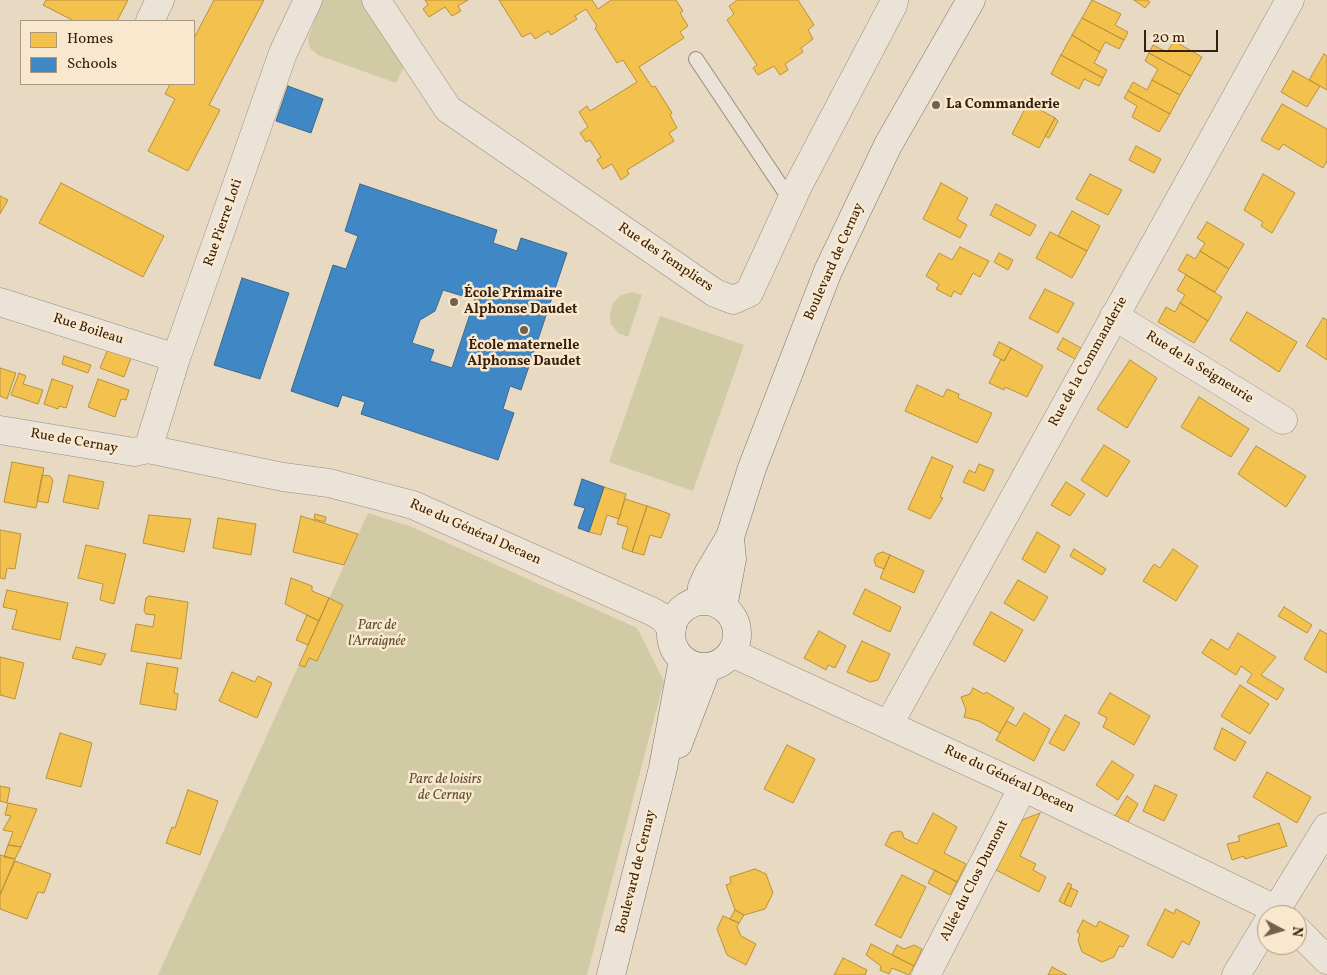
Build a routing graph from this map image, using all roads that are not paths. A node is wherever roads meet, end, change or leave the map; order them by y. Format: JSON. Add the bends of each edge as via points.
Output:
{"nodes":[{"id":1,"x":160,"y":0,"type":"edge"},
{"id":2,"x":308,"y":0,"type":"edge"},
{"id":3,"x":376,"y":0,"type":"edge"},
{"id":4,"x":894,"y":0,"type":"edge"},
{"id":5,"x":970,"y":0,"type":"edge"},
{"id":6,"x":1290,"y":0,"type":"edge"},
{"id":7,"x":150,"y":20,"type":"edge"},
{"id":8,"x":696,"y":59,"type":"dead end"},
{"id":9,"x":791,"y":201,"type":"junction"},
{"id":10,"x":0,"y":302,"type":"edge"},
{"id":11,"x":1114,"y":316,"type":"junction"},
{"id":12,"x":176,"y":358,"type":"junction"},
{"id":13,"x":1283,"y":420,"type":"dead end"},
{"id":14,"x":0,"y":430,"type":"edge"},
{"id":15,"x":148,"y":449,"type":"junction"},
{"id":16,"x":712,"y":604,"type":"junction"},
{"id":17,"x":672,"y":628,"type":"junction"},
{"id":18,"x":732,"y":653,"type":"junction"},
{"id":19,"x":695,"y":664,"type":"junction"},
{"id":20,"x":889,"y":724,"type":"junction"},
{"id":21,"x":1023,"y":786,"type":"junction"},
{"id":22,"x":1327,"y":827,"type":"edge"},
{"id":23,"x":1281,"y":905,"type":"edge"},
{"id":24,"x":1257,"y":907,"type":"edge"},
{"id":25,"x":1307,"y":940,"type":"edge"},
{"id":26,"x":1257,"y":942,"type":"edge"},
{"id":27,"x":1327,"y":960,"type":"edge"},
{"id":28,"x":611,"y":975,"type":"edge"},
{"id":29,"x":926,"y":975,"type":"edge"},
{"id":30,"x":1236,"y":975,"type":"edge"}],
"edges":[{"from":1,"to":7,"type":"street"},
{"from":2,"to":12,"type":"street","name":"Rue Pierre Loti","via":[[282,53],[253,162]]},
{"from":3,"to":9,"type":"street","name":"Rue des Templiers","via":[[448,109],[715,293],[733,300],[749,293]]},
{"from":4,"to":9,"type":"street","name":"Rue des Templiers"},
{"from":5,"to":16,"type":"street","name":"Boulevard de Cernay","via":[[888,145],[828,270],[752,468],[730,537],[732,559]]},
{"from":6,"to":11,"type":"street","name":"Rue de la Commanderie"},
{"from":8,"to":9,"type":"lane"},
{"from":10,"to":12,"type":"street","name":"Rue Boileau"},
{"from":11,"to":13,"type":"street","name":"Rue de la Seigneurie"},
{"from":11,"to":20,"type":"street","name":"Rue de la Commanderie"},
{"from":12,"to":15,"type":"street","name":"Rue Pierre Loti"},
{"from":14,"to":15,"type":"street","name":"Rue de Cernay","via":[[134,452]]},
{"from":15,"to":17,"type":"street","name":"Rue du Général Decaen","via":[[283,477],[329,483],[413,504],[651,611]]},
{"from":16,"to":17,"type":"street","via":[[684,607]]},
{"from":16,"to":18,"type":"street","via":[[732,617],[737,638]]},
{"from":17,"to":19,"type":"street","via":[[673,645]]},
{"from":18,"to":19,"type":"street","via":[[721,663]]},
{"from":18,"to":20,"type":"street","name":"Rue du Général Decaen"},
{"from":19,"to":28,"type":"street","name":"Boulevard de Cernay","via":[[663,768]]},
{"from":20,"to":21,"type":"street","name":"Rue du Général Decaen"},
{"from":21,"to":24,"type":"street","name":"Rue du Général Decaen"},
{"from":21,"to":29,"type":"street","name":"Allée du Clos Dumont"},
{"from":22,"to":23,"type":"street"},
{"from":25,"to":27,"type":"street"},
{"from":26,"to":30,"type":"street"}]}
